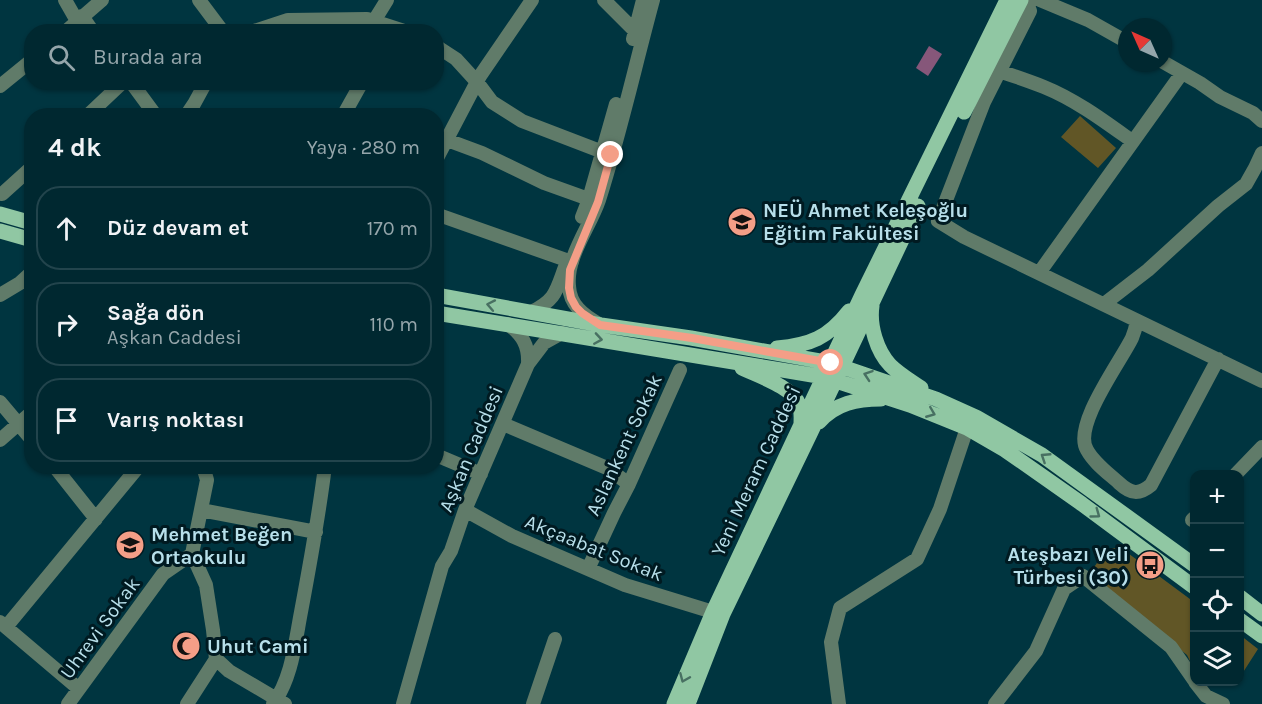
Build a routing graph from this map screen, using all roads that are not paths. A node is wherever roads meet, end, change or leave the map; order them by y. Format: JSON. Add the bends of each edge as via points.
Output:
{"nodes":[{"id":1,"x":65,"y":0,"type":"edge"},
{"id":2,"x":102,"y":0,"type":"edge"},
{"id":3,"x":199,"y":0,"type":"edge"},
{"id":4,"x":387,"y":0,"type":"edge"},
{"id":5,"x":532,"y":0,"type":"edge"},
{"id":6,"x":604,"y":0,"type":"edge"},
{"id":7,"x":643,"y":0,"type":"edge"},
{"id":8,"x":653,"y":0,"type":"edge"},
{"id":9,"x":1007,"y":0,"type":"edge"},
{"id":10,"x":1021,"y":0,"type":"edge"},
{"id":11,"x":1026,"y":0,"type":"edge"},
{"id":12,"x":1040,"y":0,"type":"edge"},
{"id":13,"x":80,"y":19,"type":"junction"},
{"id":14,"x":374,"y":21,"type":"junction"},
{"id":15,"x":74,"y":24,"type":"edge"},
{"id":16,"x":85,"y":24,"type":"edge"},
{"id":17,"x":217,"y":24,"type":"edge"},
{"id":18,"x":276,"y":24,"type":"edge"},
{"id":19,"x":382,"y":24,"type":"edge"},
{"id":20,"x":639,"y":33,"type":"junction"},
{"id":21,"x":1118,"y":37,"type":"edge"},
{"id":22,"x":444,"y":51,"type":"edge"},
{"id":23,"x":24,"y":66,"type":"edge"},
{"id":24,"x":1172,"y":67,"type":"edge"},
{"id":25,"x":999,"y":71,"type":"junction"},
{"id":26,"x":1182,"y":73,"type":"junction"},
{"id":27,"x":477,"y":82,"type":"junction"},
{"id":28,"x":0,"y":86,"type":"edge"},
{"id":29,"x":115,"y":90,"type":"edge"},
{"id":30,"x":137,"y":90,"type":"edge"},
{"id":31,"x":202,"y":90,"type":"edge"},
{"id":32,"x":358,"y":90,"type":"edge"},
{"id":33,"x":95,"y":108,"type":"edge"},
{"id":34,"x":150,"y":108,"type":"edge"},
{"id":35,"x":192,"y":108,"type":"edge"},
{"id":36,"x":347,"y":108,"type":"edge"},
{"id":37,"x":1262,"y":121,"type":"edge"},
{"id":38,"x":447,"y":140,"type":"junction"},
{"id":39,"x":1132,"y":141,"type":"junction"},
{"id":40,"x":444,"y":145,"type":"edge"},
{"id":41,"x":607,"y":153,"type":"junction"},
{"id":42,"x":1262,"y":153,"type":"edge"},
{"id":43,"x":24,"y":174,"type":"edge"},
{"id":44,"x":2,"y":194,"type":"dead end"},
{"id":45,"x":594,"y":201,"type":"junction"},
{"id":46,"x":0,"y":214,"type":"edge"},
{"id":47,"x":444,"y":217,"type":"edge"},
{"id":48,"x":24,"y":221,"type":"edge"},
{"id":49,"x":0,"y":231,"type":"edge"},
{"id":50,"x":24,"y":238,"type":"edge"},
{"id":51,"x":570,"y":261,"type":"junction"},
{"id":52,"x":1039,"y":273,"type":"junction"},
{"id":53,"x":24,"y":279,"type":"edge"},
{"id":54,"x":0,"y":296,"type":"edge"},
{"id":55,"x":444,"y":296,"type":"edge"},
{"id":56,"x":868,"y":297,"type":"junction"},
{"id":57,"x":1104,"y":304,"type":"junction"},
{"id":58,"x":531,"y":312,"type":"junction"},
{"id":59,"x":444,"y":314,"type":"edge"},
{"id":60,"x":1137,"y":321,"type":"junction"},
{"id":61,"x":508,"y":324,"type":"junction"},
{"id":62,"x":600,"y":325,"type":"junction"},
{"id":63,"x":562,"y":333,"type":"junction"},
{"id":64,"x":761,"y":351,"type":"junction"},
{"id":65,"x":1218,"y":359,"type":"junction"},
{"id":66,"x":732,"y":361,"type":"junction"},
{"id":67,"x":528,"y":363,"type":"junction"},
{"id":68,"x":680,"y":370,"type":"dead end"},
{"id":69,"x":833,"y":371,"type":"junction"},
{"id":70,"x":1262,"y":381,"type":"edge"},
{"id":71,"x":893,"y":399,"type":"junction"},
{"id":72,"x":936,"y":399,"type":"junction"},
{"id":73,"x":0,"y":402,"type":"edge"},
{"id":74,"x":24,"y":418,"type":"edge"},
{"id":75,"x":17,"y":424,"type":"junction"},
{"id":76,"x":503,"y":424,"type":"junction"},
{"id":77,"x":967,"y":428,"type":"junction"},
{"id":78,"x":805,"y":431,"type":"junction"},
{"id":79,"x":24,"y":432,"type":"edge"},
{"id":80,"x":0,"y":440,"type":"edge"},
{"id":81,"x":1262,"y":447,"type":"edge"},
{"id":82,"x":444,"y":458,"type":"edge"},
{"id":83,"x":1240,"y":470,"type":"edge"},
{"id":84,"x":60,"y":474,"type":"edge"},
{"id":85,"x":133,"y":474,"type":"edge"},
{"id":86,"x":205,"y":474,"type":"edge"},
{"id":87,"x":324,"y":474,"type":"edge"},
{"id":88,"x":481,"y":474,"type":"junction"},
{"id":89,"x":629,"y":484,"type":"junction"},
{"id":90,"x":201,"y":510,"type":"junction"},
{"id":91,"x":465,"y":510,"type":"junction"},
{"id":92,"x":96,"y":519,"type":"junction"},
{"id":93,"x":316,"y":532,"type":"junction"},
{"id":94,"x":451,"y":551,"type":"junction"},
{"id":95,"x":192,"y":554,"type":"junction"},
{"id":96,"x":1190,"y":562,"type":"edge"},
{"id":97,"x":588,"y":569,"type":"junction"},
{"id":98,"x":1190,"y":584,"type":"edge"},
{"id":99,"x":1244,"y":601,"type":"edge"},
{"id":100,"x":713,"y":612,"type":"junction"},
{"id":101,"x":1262,"y":614,"type":"edge"},
{"id":102,"x":1244,"y":623,"type":"edge"},
{"id":103,"x":3,"y":624,"type":"edge"},
{"id":104,"x":1262,"y":636,"type":"edge"},
{"id":105,"x":555,"y":639,"type":"dead end"},
{"id":106,"x":216,"y":659,"type":"junction"},
{"id":107,"x":1190,"y":674,"type":"edge"},
{"id":108,"x":1199,"y":686,"type":"edge"},
{"id":109,"x":79,"y":689,"type":"junction"},
{"id":110,"x":278,"y":702,"type":"edge"},
{"id":111,"x":68,"y":704,"type":"edge"},
{"id":112,"x":187,"y":704,"type":"edge"},
{"id":113,"x":402,"y":704,"type":"edge"},
{"id":114,"x":411,"y":704,"type":"edge"},
{"id":115,"x":533,"y":704,"type":"edge"},
{"id":116,"x":674,"y":704,"type":"edge"},
{"id":117,"x":687,"y":704,"type":"edge"},
{"id":118,"x":839,"y":704,"type":"edge"},
{"id":119,"x":995,"y":704,"type":"edge"},
{"id":120,"x":1223,"y":704,"type":"edge"}],
"edges":[{"from":1,"to":13,"type":"street"},
{"from":2,"to":13,"type":"street"},
{"from":3,"to":17,"type":"street"},
{"from":4,"to":14,"type":"street"},
{"from":5,"to":27,"type":"street"},
{"from":6,"to":20,"type":"street"},
{"from":7,"to":20,"type":"street"},
{"from":8,"to":20,"type":"street"},
{"from":9,"to":56,"type":"main road","name":"Yeni Meram Caddesi"},
{"from":10,"to":56,"type":"main road","name":"Yeni Meram Caddesi"},
{"from":11,"to":25,"type":"street","via":[[1030,11]]},
{"from":12,"to":21,"type":"street"},
{"from":13,"to":15,"type":"street"},
{"from":13,"to":16,"type":"street"},
{"from":14,"to":18,"type":"street","via":[[288,20]]},
{"from":14,"to":19,"type":"street"},
{"from":20,"to":41,"type":"street"},
{"from":22,"to":27,"type":"street"},
{"from":23,"to":28,"type":"street"},
{"from":24,"to":26,"type":"street"},
{"from":25,"to":39,"type":"street","via":[[1046,87],[1090,111]]},
{"from":25,"to":52,"type":"street","via":[[938,221]]},
{"from":26,"to":37,"type":"street","via":[[1253,112]]},
{"from":26,"to":39,"type":"street"},
{"from":27,"to":38,"type":"street"},
{"from":27,"to":41,"type":"street","via":[[492,102],[522,122]]},
{"from":29,"to":33,"type":"street"},
{"from":30,"to":34,"type":"street"},
{"from":31,"to":35,"type":"street"},
{"from":32,"to":36,"type":"street"},
{"from":38,"to":40,"type":"street"},
{"from":38,"to":45,"type":"street"},
{"from":39,"to":52,"type":"street"},
{"from":41,"to":45,"type":"street"},
{"from":42,"to":57,"type":"street","via":[[1246,184]]},
{"from":43,"to":44,"type":"street"},
{"from":45,"to":51,"type":"street"},
{"from":46,"to":48,"type":"main road"},
{"from":47,"to":51,"type":"street"},
{"from":49,"to":50,"type":"main road"},
{"from":51,"to":58,"type":"street","via":[[554,296]]},
{"from":51,"to":62,"type":"street","via":[[571,298],[582,313]]},
{"from":52,"to":57,"type":"street"},
{"from":53,"to":54,"type":"street"},
{"from":58,"to":55,"type":"main road","one_way":true},
{"from":56,"to":64,"type":"main road","via":[[823,336],[804,345]]},
{"from":56,"to":69,"type":"main road","name":"Yeni Meram Caddesi"},
{"from":56,"to":72,"type":"main road","via":[[873,330],[884,357]]},
{"from":57,"to":60,"type":"street"},
{"from":58,"to":62,"type":"main road"},
{"from":59,"to":61,"type":"main road"},
{"from":60,"to":65,"type":"street"},
{"from":60,"to":65,"type":"street","via":[[1133,336],[1095,402],[1084,441],[1102,468],[1126,489],[1135,492],[1151,485]]},
{"from":61,"to":63,"type":"main road"},
{"from":61,"to":67,"type":"street","via":[[527,346]]},
{"from":62,"to":64,"type":"main road"},
{"from":63,"to":66,"type":"main road","one_way":true},
{"from":63,"to":67,"type":"street","name":"Aşkan Caddesi","via":[[544,343]]},
{"from":64,"to":69,"type":"main road"},
{"from":65,"to":70,"type":"street"},
{"from":66,"to":69,"type":"main road"},
{"from":66,"to":78,"type":"main road","via":[[789,391],[800,405]]},
{"from":67,"to":76,"type":"street","name":"Aşkan Caddesi"},
{"from":68,"to":89,"type":"street","name":"Aslankent Sokak"},
{"from":69,"to":71,"type":"main road"},
{"from":72,"to":69,"type":"main road","one_way":true},
{"from":69,"to":78,"type":"main road","name":"Yeni Meram Caddesi"},
{"from":71,"to":77,"type":"main road","one_way":true},
{"from":71,"to":78,"type":"main road","via":[[845,403]]},
{"from":96,"to":72,"type":"main road","one_way":true,"via":[[1042,454]]},
{"from":73,"to":75,"type":"street"},
{"from":74,"to":75,"type":"street"},
{"from":75,"to":79,"type":"street"},
{"from":75,"to":80,"type":"street"},
{"from":76,"to":88,"type":"street","name":"Aşkan Caddesi"},
{"from":76,"to":89,"type":"street","via":[[607,468]]},
{"from":77,"to":98,"type":"main road","one_way":true,"via":[[1038,472]]},
{"from":77,"to":118,"type":"street","via":[[940,509],[917,559],[840,608],[831,642]]},
{"from":78,"to":100,"type":"main road","name":"Yeni Meram Caddesi"},
{"from":78,"to":117,"type":"main road","name":"Yeni Meram Caddesi"},
{"from":81,"to":83,"type":"street"},
{"from":82,"to":88,"type":"street"},
{"from":84,"to":92,"type":"street"},
{"from":85,"to":92,"type":"street"},
{"from":86,"to":90,"type":"street"},
{"from":87,"to":93,"type":"street"},
{"from":88,"to":91,"type":"street","name":"Aşkan Caddesi"},
{"from":89,"to":97,"type":"street","name":"Aslankent Sokak"},
{"from":90,"to":93,"type":"street"},
{"from":90,"to":95,"type":"street"},
{"from":91,"to":94,"type":"street","name":"Aşkan Caddesi"},
{"from":91,"to":97,"type":"street","name":"Akçaabat Sokak","via":[[512,536]]},
{"from":92,"to":103,"type":"street"},
{"from":93,"to":110,"type":"street","via":[[291,661]]},
{"from":94,"to":113,"type":"street","name":"Aşkan Caddesi","via":[[442,566]]},
{"from":94,"to":114,"type":"street","name":"Aşkan Caddesi"},
{"from":95,"to":106,"type":"street","via":[[206,585]]},
{"from":95,"to":109,"type":"street","name":"Uhrevi Sokak","via":[[164,574]]},
{"from":97,"to":100,"type":"street","name":"Akçaabat Sokak","via":[[625,585]]},
{"from":99,"to":101,"type":"main road"},
{"from":100,"to":116,"type":"main road","name":"Yeni Meram Caddesi","one_way":true},
{"from":102,"to":104,"type":"main road"},
{"from":103,"to":109,"type":"street"},
{"from":105,"to":115,"type":"street"},
{"from":106,"to":110,"type":"street"},
{"from":106,"to":112,"type":"street"},
{"from":107,"to":119,"type":"street","via":[[1171,647],[1083,576],[1064,589],[1036,651]]},
{"from":108,"to":120,"type":"street","via":[[1206,696]]},
{"from":109,"to":111,"type":"street","name":"Uhrevi Sokak"}]}
